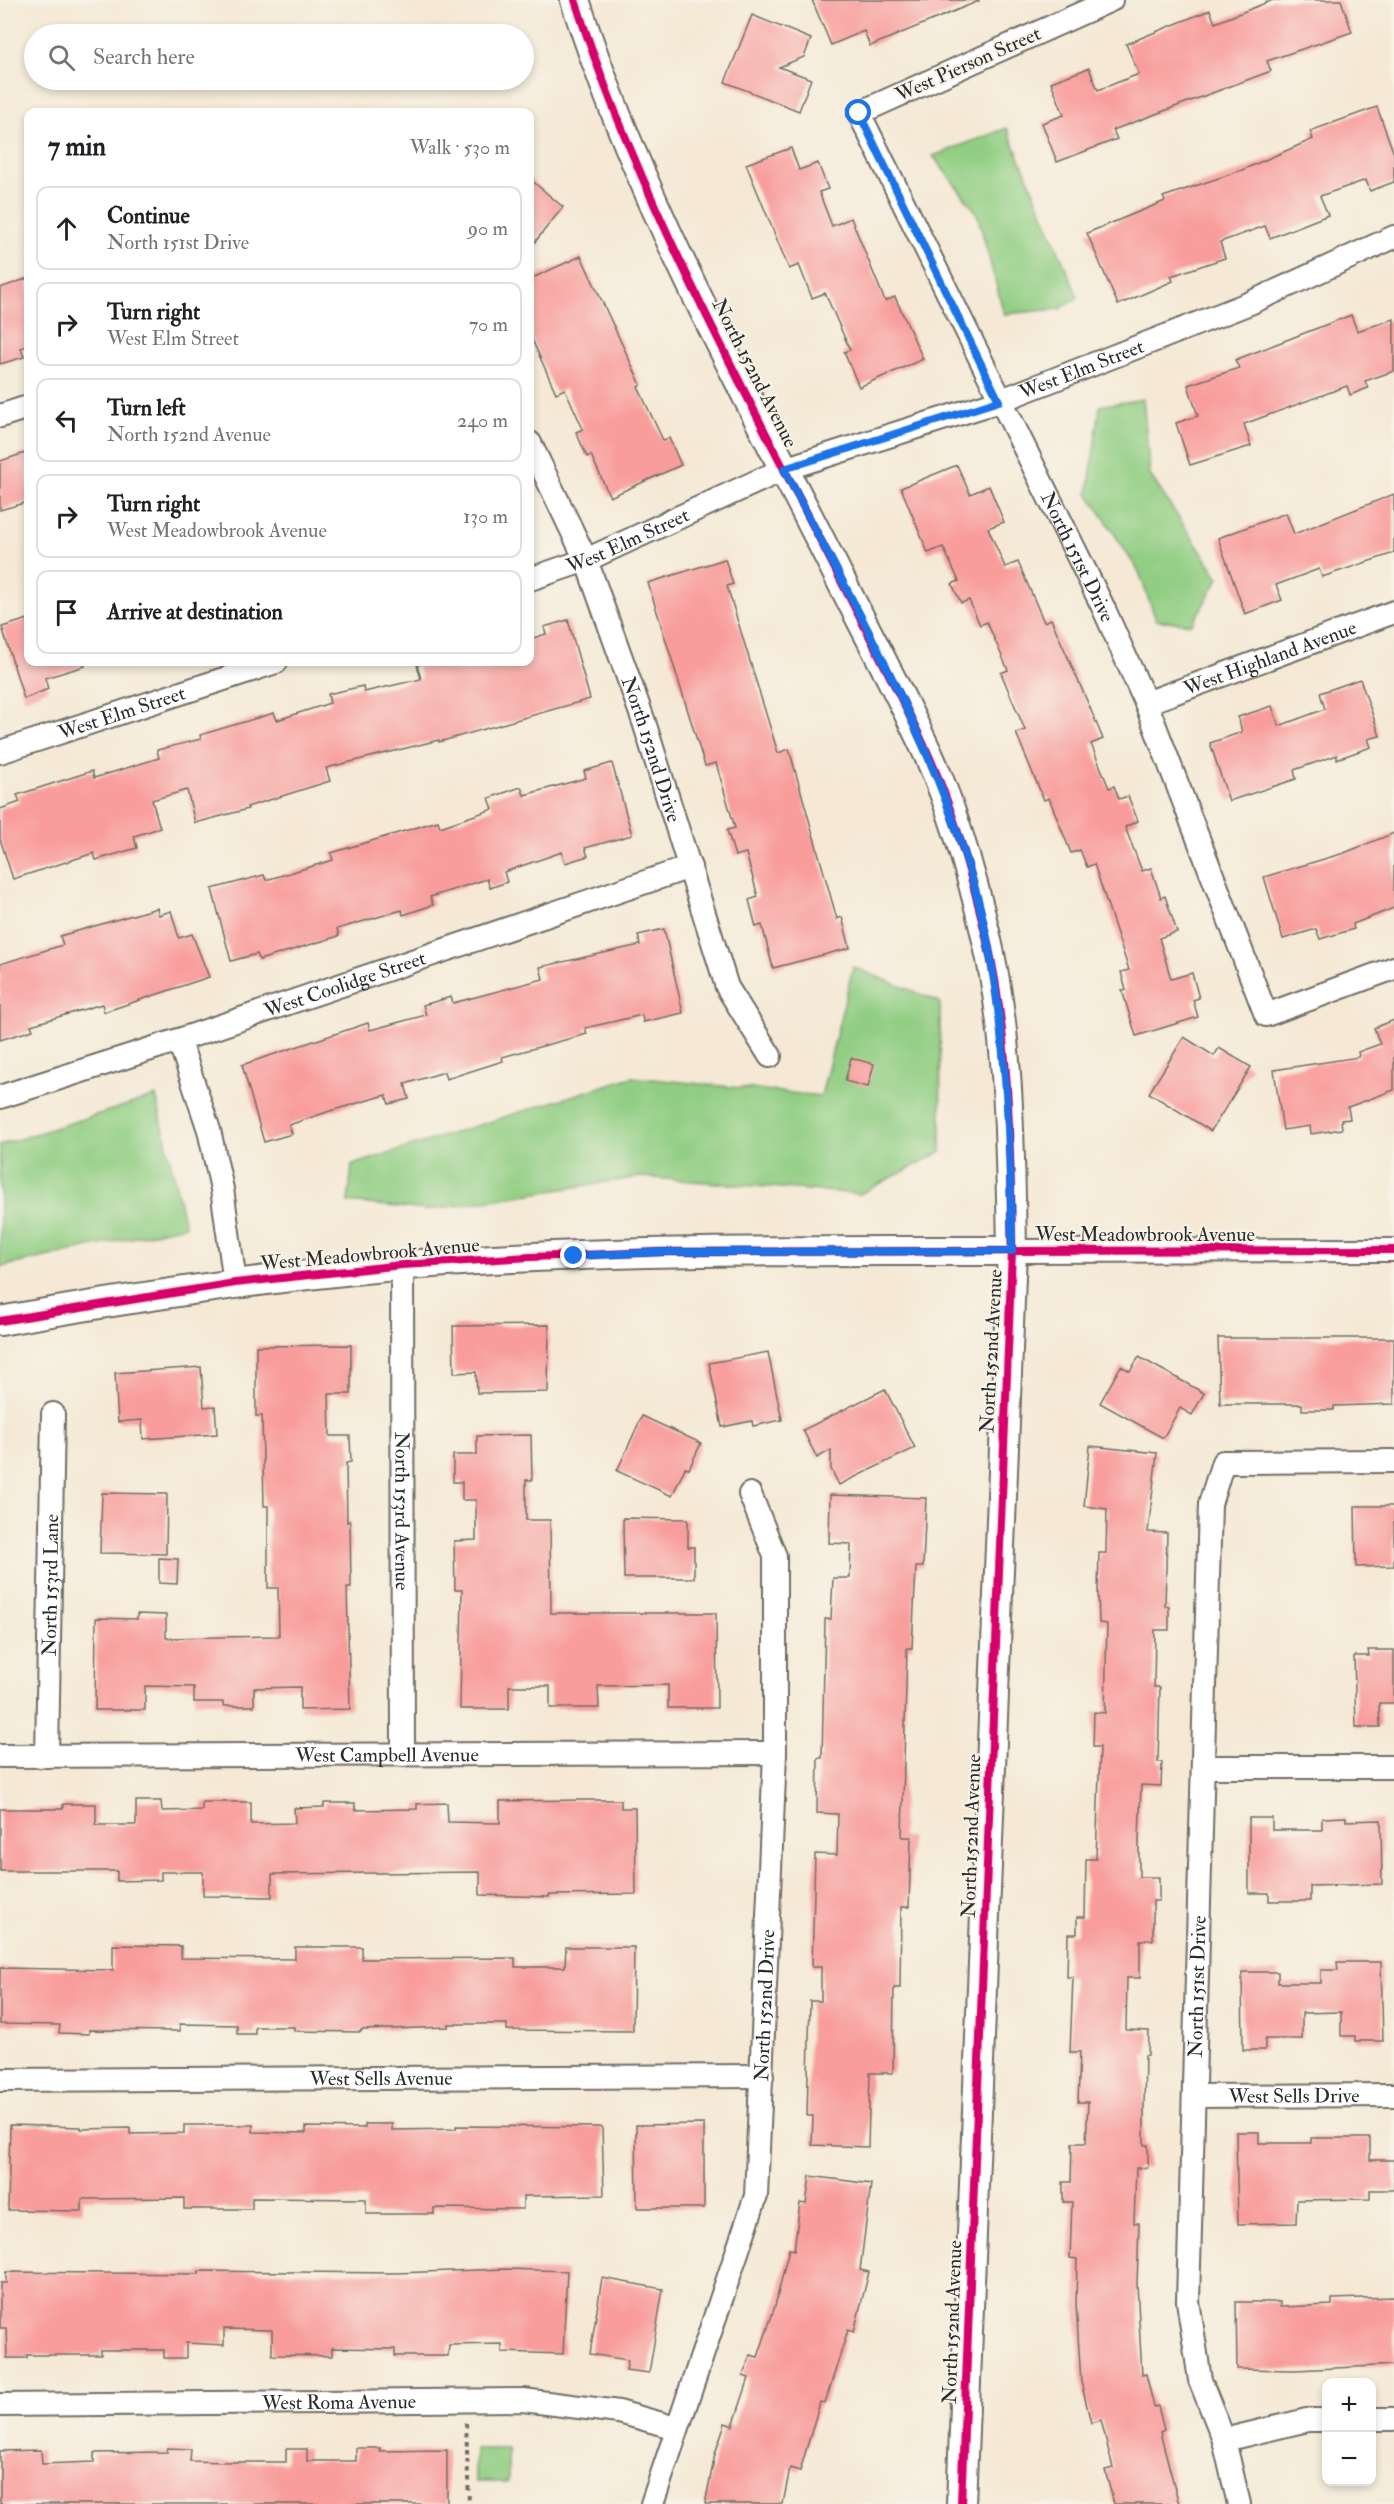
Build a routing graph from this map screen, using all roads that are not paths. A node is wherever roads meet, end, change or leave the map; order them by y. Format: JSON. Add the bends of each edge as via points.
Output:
{"nodes":[{"id":1,"x":575,"y":0,"type":"edge"},
{"id":2,"x":1111,"y":0,"type":"edge"},
{"id":3,"x":859,"y":113,"type":"joint"},
{"id":4,"x":1394,"y":237,"type":"edge"},
{"id":5,"x":999,"y":401,"type":"junction"},
{"id":6,"x":24,"y":408,"type":"edge"},
{"id":7,"x":0,"y":416,"type":"edge"},
{"id":8,"x":534,"y":451,"type":"edge"},
{"id":9,"x":784,"y":469,"type":"junction"},
{"id":10,"x":586,"y":560,"type":"junction"},
{"id":11,"x":534,"y":578,"type":"edge"},
{"id":12,"x":1394,"y":612,"type":"edge"},
{"id":13,"x":264,"y":666,"type":"edge"},
{"id":14,"x":1146,"y":703,"type":"junction"},
{"id":15,"x":0,"y":752,"type":"edge"},
{"id":16,"x":690,"y":867,"type":"junction"},
{"id":17,"x":1394,"y":968,"type":"edge"},
{"id":18,"x":178,"y":1040,"type":"junction"},
{"id":19,"x":770,"y":1056,"type":"dead end"},
{"id":20,"x":0,"y":1097,"type":"edge"},
{"id":21,"x":1394,"y":1250,"type":"edge"},
{"id":22,"x":1012,"y":1251,"type":"junction"},
{"id":23,"x":402,"y":1266,"type":"junction"},
{"id":24,"x":235,"y":1283,"type":"junction"},
{"id":25,"x":0,"y":1321,"type":"edge"},
{"id":26,"x":53,"y":1414,"type":"dead end"},
{"id":27,"x":1394,"y":1461,"type":"edge"},
{"id":28,"x":750,"y":1494,"type":"dead end"},
{"id":29,"x":775,"y":1753,"type":"junction"},
{"id":30,"x":403,"y":1755,"type":"junction"},
{"id":31,"x":0,"y":1756,"type":"edge"},
{"id":32,"x":47,"y":1756,"type":"junction"},
{"id":33,"x":1203,"y":1767,"type":"junction"},
{"id":34,"x":1394,"y":1767,"type":"edge"},
{"id":35,"x":762,"y":2076,"type":"junction"},
{"id":36,"x":0,"y":2080,"type":"edge"},
{"id":37,"x":1394,"y":2095,"type":"edge"},
{"id":38,"x":1195,"y":2096,"type":"junction"},
{"id":39,"x":0,"y":2405,"type":"edge"},
{"id":40,"x":1376,"y":2419,"type":"edge"},
{"id":41,"x":1394,"y":2419,"type":"edge"},
{"id":42,"x":1322,"y":2420,"type":"edge"},
{"id":43,"x":676,"y":2428,"type":"junction"},
{"id":44,"x":1224,"y":2440,"type":"junction"},
{"id":45,"x":652,"y":2504,"type":"edge"},
{"id":46,"x":961,"y":2504,"type":"edge"},
{"id":47,"x":1239,"y":2504,"type":"edge"}],
"edges":[{"from":1,"to":9,"type":"street","name":"North 152nd Avenue","via":[[650,199]]},
{"from":2,"to":3,"type":"street","name":"West Pierson Street"},
{"from":3,"to":5,"type":"street","name":"North 151st Drive"},
{"from":4,"to":5,"type":"street","name":"West Elm Street","via":[[1250,303]]},
{"from":5,"to":9,"type":"street","name":"West Elm Street"},
{"from":5,"to":14,"type":"street","name":"North 151st Drive","via":[[1103,607]]},
{"from":6,"to":7,"type":"street"},
{"from":8,"to":10,"type":"street","name":"North 152nd Drive"},
{"from":9,"to":10,"type":"street","name":"West Elm Street"},
{"from":9,"to":22,"type":"street","name":"North 152nd Avenue","via":[[930,759],[974,891],[987,937],[1000,1016],[1009,1113]]},
{"from":10,"to":11,"type":"street","name":"West Elm Street"},
{"from":10,"to":16,"type":"street","name":"North 152nd Drive"},
{"from":12,"to":14,"type":"street","name":"West Highland Avenue"},
{"from":13,"to":15,"type":"street","name":"West Elm Street"},
{"from":14,"to":17,"type":"street","name":"North 151st Drive","via":[[1266,1015]]},
{"from":16,"to":18,"type":"street","name":"West Coolidge Street"},
{"from":16,"to":19,"type":"street","name":"North 152nd Drive","via":[[727,987]]},
{"from":18,"to":20,"type":"street","name":"West Coolidge Street"},
{"from":18,"to":24,"type":"street","via":[[209,1130]]},
{"from":21,"to":22,"type":"street","name":"West Meadowbrook Avenue"},
{"from":22,"to":23,"type":"street","name":"West Meadowbrook Avenue","via":[[662,1252]]},
{"from":22,"to":46,"type":"street","name":"North 152nd Avenue"},
{"from":23,"to":24,"type":"street","name":"West Meadowbrook Avenue"},
{"from":23,"to":30,"type":"street","name":"North 153rd Avenue"},
{"from":24,"to":25,"type":"street","name":"West Meadowbrook Avenue"},
{"from":26,"to":32,"type":"street","name":"North 153rd Lane"},
{"from":27,"to":33,"type":"street","name":"North 151st Drive","via":[[1223,1462],[1210,1504]]},
{"from":28,"to":29,"type":"street","name":"North 152nd Drive","via":[[775,1556]]},
{"from":29,"to":30,"type":"street","name":"West Campbell Avenue"},
{"from":29,"to":35,"type":"street","name":"North 152nd Drive"},
{"from":30,"to":32,"type":"street","name":"West Campbell Avenue"},
{"from":31,"to":32,"type":"street","name":"West Campbell Avenue"},
{"from":33,"to":34,"type":"street"},
{"from":33,"to":38,"type":"street","name":"North 151st Drive"},
{"from":35,"to":36,"type":"street","name":"West Sells Avenue"},
{"from":35,"to":43,"type":"street","name":"North 152nd Drive","via":[[756,2196]]},
{"from":37,"to":38,"type":"street","name":"West Sells Drive"},
{"from":38,"to":44,"type":"street","name":"North 151st Drive","via":[[1188,2301],[1200,2380]]},
{"from":39,"to":43,"type":"street","name":"West Roma Avenue","via":[[523,2400],[619,2412]]},
{"from":40,"to":41,"type":"street"},
{"from":42,"to":44,"type":"street"},
{"from":43,"to":45,"type":"street","name":"North 152nd Drive"},
{"from":44,"to":47,"type":"street","name":"North 151st Drive"}]}
